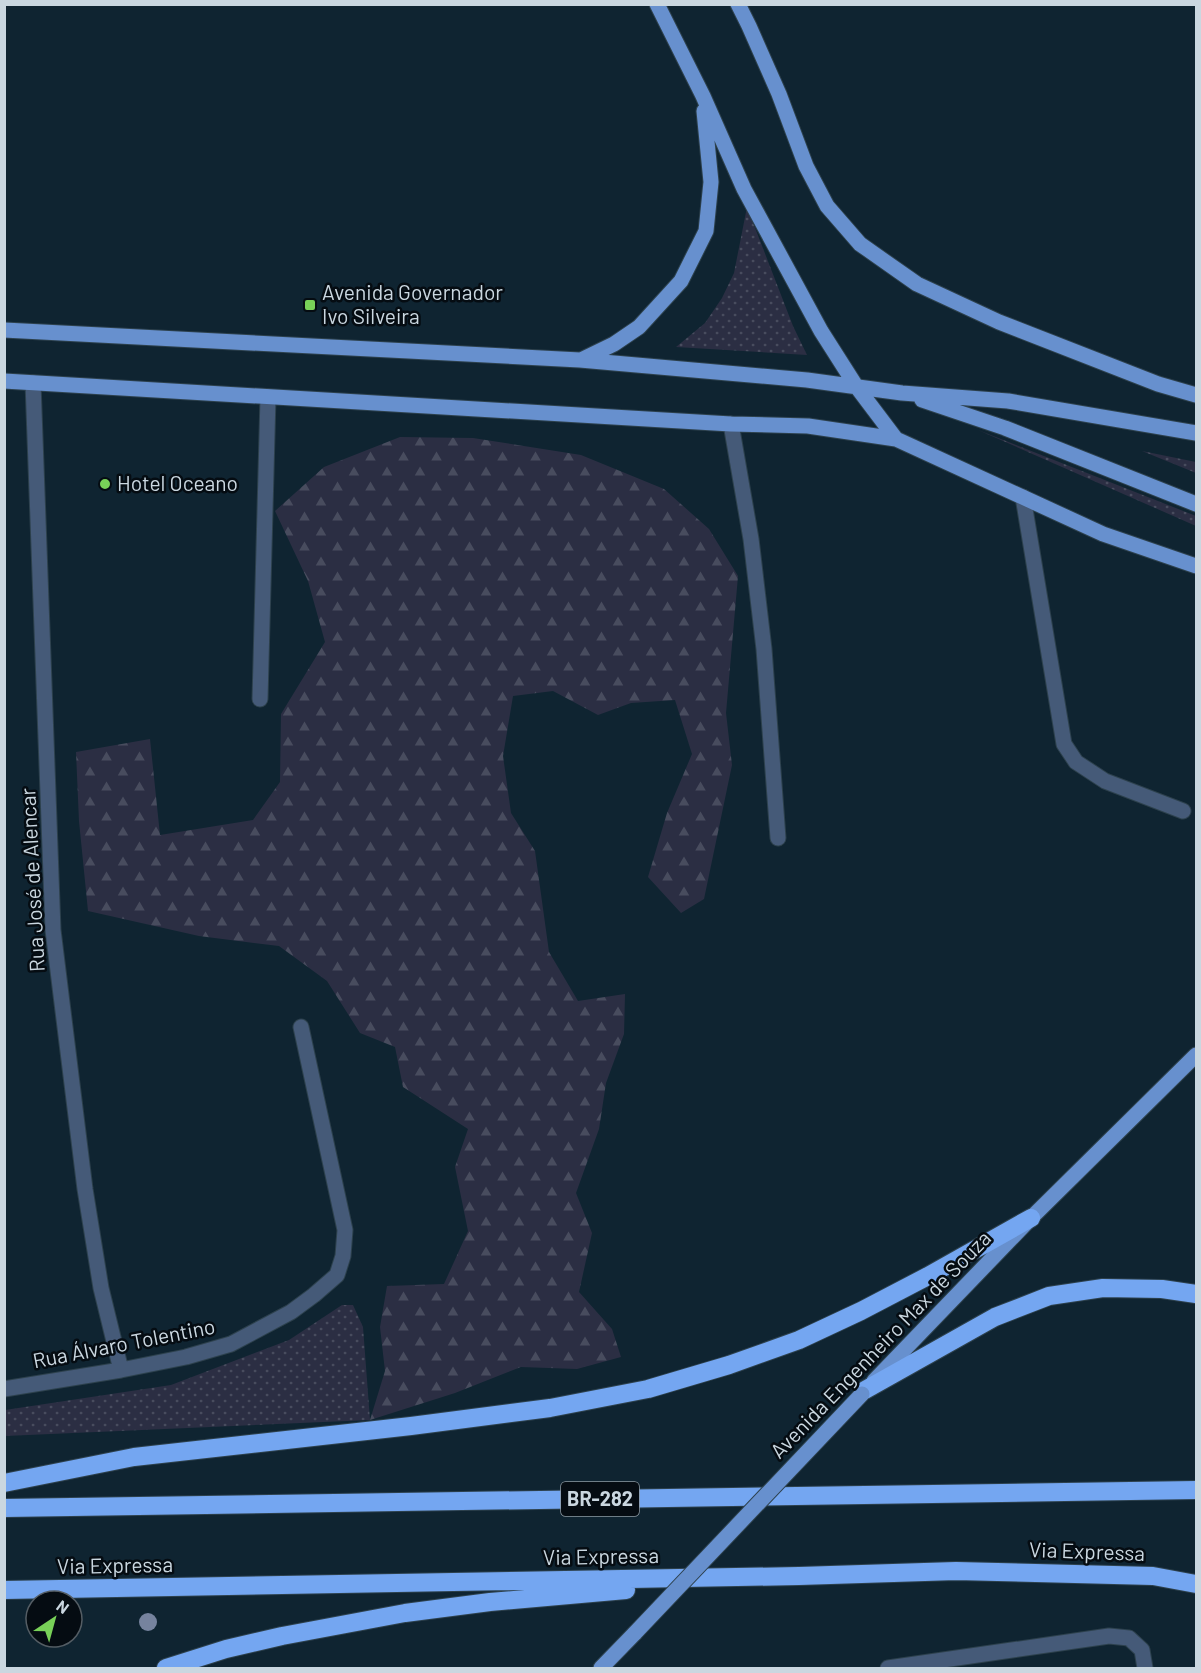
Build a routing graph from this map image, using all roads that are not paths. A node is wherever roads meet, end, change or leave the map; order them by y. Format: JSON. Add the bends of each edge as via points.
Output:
{"nodes":[{"id":1,"x":657,"y":4,"type":"edge"},
{"id":2,"x":738,"y":4,"type":"edge"},
{"id":3,"x":703,"y":96,"type":"junction"},
{"id":4,"x":4,"y":330,"type":"edge"},
{"id":5,"x":580,"y":360,"type":"junction"},
{"id":6,"x":4,"y":381,"type":"edge"},
{"id":7,"x":33,"y":383,"type":"junction"},
{"id":8,"x":1158,"y":384,"type":"junction"},
{"id":9,"x":856,"y":386,"type":"junction"},
{"id":10,"x":1197,"y":389,"type":"edge"},
{"id":11,"x":902,"y":393,"type":"junction"},
{"id":12,"x":1197,"y":395,"type":"edge"},
{"id":13,"x":268,"y":397,"type":"junction"},
{"id":14,"x":731,"y":424,"type":"junction"},
{"id":15,"x":1197,"y":433,"type":"edge"},
{"id":16,"x":896,"y":439,"type":"junction"},
{"id":17,"x":1023,"y":497,"type":"junction"},
{"id":18,"x":1197,"y":504,"type":"edge"},
{"id":19,"x":1197,"y":566,"type":"edge"},
{"id":20,"x":260,"y":699,"type":"dead end"},
{"id":21,"x":1183,"y":811,"type":"dead end"},
{"id":22,"x":778,"y":838,"type":"dead end"},
{"id":23,"x":301,"y":1027,"type":"dead end"},
{"id":24,"x":1197,"y":1055,"type":"edge"},
{"id":25,"x":1030,"y":1218,"type":"junction"},
{"id":26,"x":1197,"y":1294,"type":"edge"},
{"id":27,"x":122,"y":1370,"type":"junction"},
{"id":28,"x":4,"y":1389,"type":"edge"},
{"id":29,"x":864,"y":1392,"type":"junction"},
{"id":30,"x":4,"y":1483,"type":"edge"},
{"id":31,"x":1197,"y":1490,"type":"edge"},
{"id":32,"x":4,"y":1508,"type":"edge"},
{"id":33,"x":798,"y":1576,"type":"junction"},
{"id":34,"x":1197,"y":1584,"type":"edge"},
{"id":35,"x":4,"y":1590,"type":"edge"},
{"id":36,"x":166,"y":1668,"type":"edge"},
{"id":37,"x":601,"y":1668,"type":"edge"},
{"id":38,"x":892,"y":1668,"type":"edge"},
{"id":39,"x":1145,"y":1668,"type":"edge"}],
"edges":[{"from":1,"to":3,"type":"main road"},
{"from":2,"to":8,"type":"main road","via":[[806,166],[827,206],[860,244],[937,294]]},
{"from":3,"to":5,"type":"main road","via":[[711,182],[706,231],[681,281],[639,327]]},
{"from":3,"to":9,"type":"main road","via":[[744,189],[821,331]]},
{"from":4,"to":5,"type":"main road"},
{"from":5,"to":9,"type":"main road"},
{"from":6,"to":7,"type":"main road"},
{"from":7,"to":13,"type":"main road"},
{"from":7,"to":27,"type":"street","name":"Rua José de Alencar","via":[[53,930],[85,1189],[101,1288]]},
{"from":8,"to":10,"type":"main road"},
{"from":8,"to":12,"type":"main road"},
{"from":9,"to":11,"type":"main road"},
{"from":9,"to":16,"type":"main road"},
{"from":11,"to":15,"type":"main road","via":[[1008,400]]},
{"from":11,"to":18,"type":"main road","via":[[1005,428]]},
{"from":13,"to":14,"type":"main road"},
{"from":13,"to":20,"type":"street"},
{"from":14,"to":16,"type":"main road","via":[[808,426]]},
{"from":14,"to":22,"type":"street","via":[[751,539],[764,649]]},
{"from":16,"to":17,"type":"main road"},
{"from":17,"to":19,"type":"main road","via":[[1103,534]]},
{"from":17,"to":21,"type":"street","via":[[1064,744],[1076,762],[1104,781]]},
{"from":23,"to":27,"type":"street","name":"Rua Álvaro Tolentino","via":[[345,1230],[337,1275],[291,1312],[231,1344]]},
{"from":24,"to":25,"type":"main road","name":"Avenida Engenheiro Max de Souza"},
{"from":25,"to":29,"type":"main road","name":"Avenida Engenheiro Max de Souza"},
{"from":25,"to":30,"type":"highway","via":[[928,1276],[799,1340],[648,1389],[411,1426],[134,1457]]},
{"from":26,"to":29,"type":"highway","via":[[1103,1288],[1049,1296],[995,1317]]},
{"from":27,"to":28,"type":"street","name":"Rua Álvaro Tolentino"},
{"from":29,"to":37,"type":"main road","name":"Avenida Engenheiro Max de Souza","bridge":true},
{"from":31,"to":32,"type":"highway","number":"BR-282"},
{"from":33,"to":34,"type":"highway","name":"Via Expressa","via":[[956,1571],[1153,1576]]},
{"from":33,"to":35,"type":"highway","name":"Via Expressa"},
{"from":33,"to":36,"type":"highway","via":[[405,1613],[226,1649]]},
{"from":38,"to":39,"type":"street","via":[[1109,1636],[1129,1638],[1142,1650]]}]}
